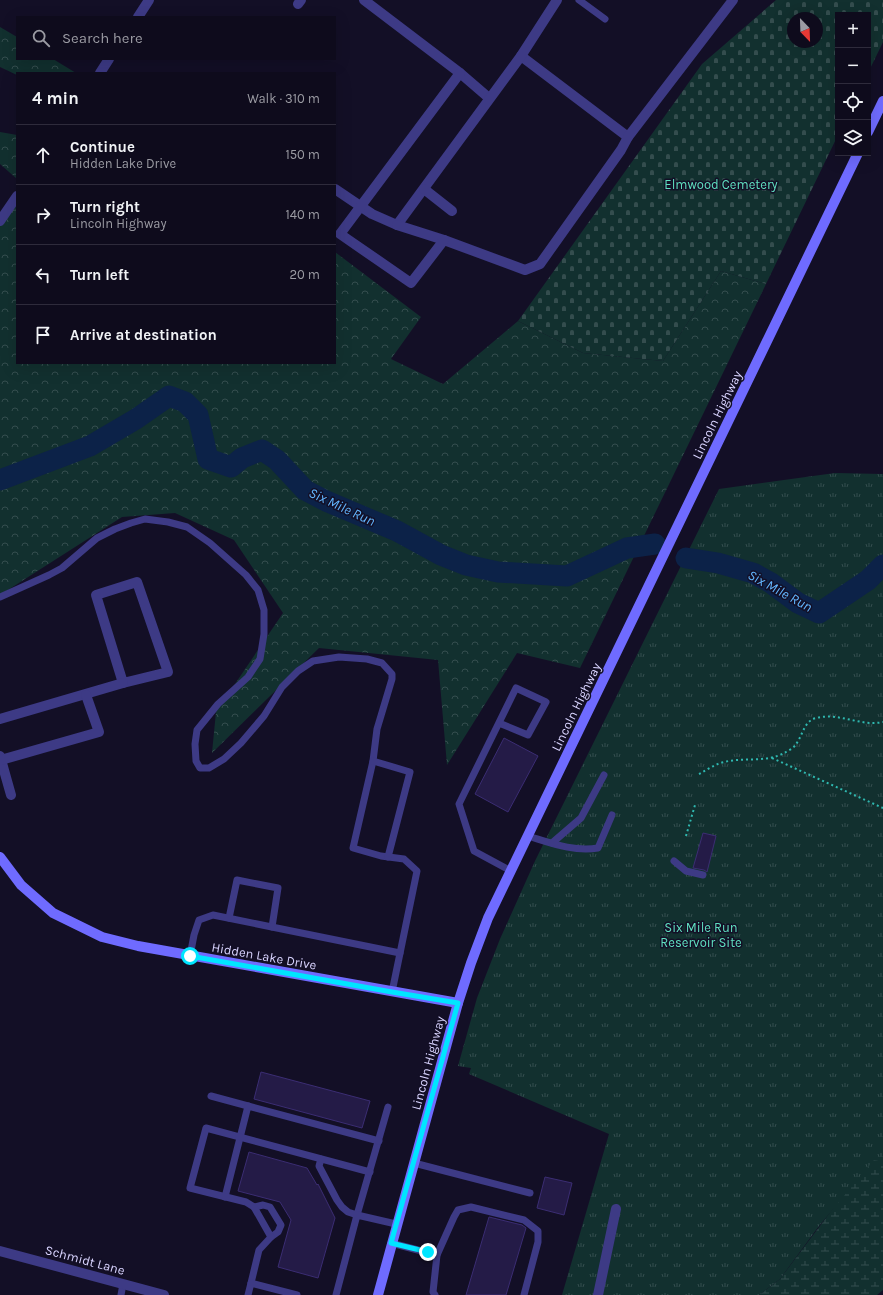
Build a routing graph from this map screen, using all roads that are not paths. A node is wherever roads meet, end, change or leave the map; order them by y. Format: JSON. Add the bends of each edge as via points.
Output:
{"nodes":[{"id":1,"x":149,"y":0,"type":"edge"},
{"id":2,"x":364,"y":0,"type":"edge"},
{"id":3,"x":557,"y":0,"type":"edge"},
{"id":4,"x":579,"y":0,"type":"edge"},
{"id":5,"x":733,"y":0,"type":"edge"},
{"id":6,"x":139,"y":16,"type":"edge"},
{"id":7,"x":605,"y":19,"type":"dead end"},
{"id":8,"x":521,"y":56,"type":"junction"},
{"id":9,"x":108,"y":60,"type":"edge"},
{"id":10,"x":101,"y":72,"type":"edge"},
{"id":11,"x":460,"y":73,"type":"junction"},
{"id":12,"x":489,"y":98,"type":"junction"},
{"id":13,"x":883,"y":101,"type":"edge"},
{"id":14,"x":871,"y":126,"type":"edge"},
{"id":15,"x":628,"y":137,"type":"junction"},
{"id":16,"x":857,"y":156,"type":"edge"},
{"id":17,"x":336,"y":190,"type":"edge"},
{"id":18,"x":424,"y":190,"type":"junction"},
{"id":19,"x":16,"y":197,"type":"edge"},
{"id":20,"x":360,"y":206,"type":"junction"},
{"id":21,"x":452,"y":211,"type":"dead end"},
{"id":22,"x":0,"y":221,"type":"edge"},
{"id":23,"x":397,"y":225,"type":"junction"},
{"id":24,"x":444,"y":240,"type":"junction"},
{"id":25,"x":0,"y":597,"type":"edge"},
{"id":26,"x":123,"y":683,"type":"junction"},
{"id":27,"x":86,"y":695,"type":"junction"},
{"id":28,"x":0,"y":719,"type":"edge"},
{"id":29,"x":499,"y":723,"type":"junction"},
{"id":30,"x":1,"y":758,"type":"edge"},
{"id":31,"x":373,"y":761,"type":"junction"},
{"id":32,"x":604,"y":775,"type":"dead end"},
{"id":33,"x":10,"y":796,"type":"dead end"},
{"id":34,"x":612,"y":815,"type":"dead end"},
{"id":35,"x":528,"y":836,"type":"junction"},
{"id":36,"x":552,"y":844,"type":"junction"},
{"id":37,"x":0,"y":857,"type":"edge"},
{"id":38,"x":388,"y":857,"type":"junction"},
{"id":39,"x":674,"y":861,"type":"dead end"},
{"id":40,"x":511,"y":871,"type":"junction"},
{"id":41,"x":703,"y":875,"type":"dead end"},
{"id":42,"x":229,"y":918,"type":"junction"},
{"id":43,"x":272,"y":927,"type":"junction"},
{"id":44,"x":400,"y":953,"type":"junction"},
{"id":45,"x":190,"y":956,"type":"junction"},
{"id":46,"x":392,"y":992,"type":"junction"},
{"id":47,"x":458,"y":1003,"type":"junction"},
{"id":48,"x":211,"y":1096,"type":"dead end"},
{"id":49,"x":248,"y":1106,"type":"junction"},
{"id":50,"x":388,"y":1107,"type":"dead end"},
{"id":51,"x":240,"y":1137,"type":"junction"},
{"id":52,"x":379,"y":1141,"type":"junction"},
{"id":53,"x":321,"y":1159,"type":"junction"},
{"id":54,"x":414,"y":1163,"type":"junction"},
{"id":55,"x":370,"y":1172,"type":"junction"},
{"id":56,"x":530,"y":1193,"type":"dead end"},
{"id":57,"x":225,"y":1197,"type":"junction"},
{"id":58,"x":254,"y":1207,"type":"junction"},
{"id":59,"x":616,"y":1209,"type":"dead end"},
{"id":60,"x":357,"y":1215,"type":"junction"},
{"id":61,"x":396,"y":1224,"type":"junction"},
{"id":62,"x":271,"y":1237,"type":"junction"},
{"id":63,"x":391,"y":1243,"type":"junction"},
{"id":64,"x":0,"y":1251,"type":"edge"},
{"id":65,"x":437,"y":1255,"type":"junction"},
{"id":66,"x":251,"y":1283,"type":"junction"},
{"id":67,"x":123,"y":1284,"type":"junction"},
{"id":68,"x":121,"y":1295,"type":"edge"},
{"id":69,"x":164,"y":1295,"type":"edge"},
{"id":70,"x":248,"y":1295,"type":"edge"},
{"id":71,"x":297,"y":1295,"type":"edge"},
{"id":72,"x":336,"y":1295,"type":"edge"},
{"id":73,"x":378,"y":1295,"type":"edge"},
{"id":74,"x":435,"y":1295,"type":"edge"},
{"id":75,"x":524,"y":1295,"type":"edge"},
{"id":76,"x":598,"y":1295,"type":"edge"}],
"edges":[{"from":1,"to":6,"type":"street"},
{"from":2,"to":11,"type":"street"},
{"from":3,"to":8,"type":"street"},
{"from":4,"to":7,"type":"lane"},
{"from":5,"to":15,"type":"street"},
{"from":8,"to":12,"type":"street"},
{"from":8,"to":15,"type":"street"},
{"from":9,"to":10,"type":"street"},
{"from":11,"to":12,"type":"street"},
{"from":11,"to":20,"type":"street"},
{"from":12,"to":18,"type":"street"},
{"from":13,"to":14,"type":"main road"},
{"from":15,"to":24,"type":"street","via":[[540,264],[525,270]]},
{"from":16,"to":35,"type":"main road","name":"Lincoln Highway"},
{"from":17,"to":20,"type":"street"},
{"from":18,"to":21,"type":"street"},
{"from":18,"to":23,"type":"street"},
{"from":19,"to":22,"type":"street"},
{"from":20,"to":23,"type":"street"},
{"from":20,"to":24,"type":"street","via":[[340,234],[410,283]]},
{"from":23,"to":24,"type":"street"},
{"from":25,"to":31,"type":"lane","via":[[62,568],[97,538],[115,528],[144,520],[187,527],[210,543],[246,575],[258,590],[264,610],[260,659],[248,677],[218,704],[197,730],[196,761],[200,768],[209,768],[224,760],[264,716],[282,687],[298,671],[313,661],[339,657],[382,663],[392,674],[377,729]]},
{"from":26,"to":26,"type":"street","via":[[168,672],[137,582],[96,595]]},
{"from":26,"to":27,"type":"street"},
{"from":27,"to":28,"type":"street"},
{"from":27,"to":30,"type":"street","via":[[99,732]]},
{"from":29,"to":29,"type":"lane","via":[[516,688],[546,702],[528,735]]},
{"from":29,"to":40,"type":"lane","via":[[459,804],[474,851]]},
{"from":30,"to":33,"type":"street"},
{"from":31,"to":38,"type":"lane","via":[[353,848]]},
{"from":31,"to":38,"type":"lane","via":[[410,772]]},
{"from":32,"to":36,"type":"lane","via":[[581,818]]},
{"from":34,"to":36,"type":"lane","via":[[598,848],[582,849]]},
{"from":35,"to":36,"type":"lane"},
{"from":35,"to":40,"type":"main road","name":"Lincoln Highway"},
{"from":37,"to":45,"type":"main road","name":"Hidden Lake Drive","via":[[21,885],[53,913],[102,937]]},
{"from":38,"to":44,"type":"lane","via":[[404,859],[417,871]]},
{"from":39,"to":41,"type":"lane","via":[[686,871]]},
{"from":40,"to":47,"type":"main road","name":"Lincoln Highway","via":[[488,918]]},
{"from":42,"to":43,"type":"lane"},
{"from":42,"to":43,"type":"lane","via":[[237,880],[278,888]]},
{"from":42,"to":45,"type":"lane","via":[[213,915],[199,920]]},
{"from":43,"to":44,"type":"lane"},
{"from":44,"to":46,"type":"lane"},
{"from":45,"to":46,"type":"main road","name":"Hidden Lake Drive"},
{"from":46,"to":47,"type":"main road","name":"Hidden Lake Drive"},
{"from":47,"to":54,"type":"main road","name":"Lincoln Highway"},
{"from":48,"to":49,"type":"lane"},
{"from":49,"to":51,"type":"lane"},
{"from":49,"to":52,"type":"lane"},
{"from":50,"to":52,"type":"lane"},
{"from":51,"to":53,"type":"lane"},
{"from":51,"to":57,"type":"lane"},
{"from":51,"to":57,"type":"lane","via":[[206,1128],[190,1188]]},
{"from":52,"to":55,"type":"lane"},
{"from":53,"to":55,"type":"lane"},
{"from":53,"to":60,"type":"lane","via":[[319,1166],[337,1200],[348,1212]]},
{"from":54,"to":56,"type":"lane"},
{"from":54,"to":61,"type":"main road","name":"Lincoln Highway"},
{"from":55,"to":60,"type":"lane"},
{"from":57,"to":58,"type":"lane","via":[[246,1202]]},
{"from":58,"to":62,"type":"lane"},
{"from":58,"to":62,"type":"lane","via":[[270,1207],[274,1213],[280,1225],[278,1232]]},
{"from":59,"to":76,"type":"street"},
{"from":60,"to":61,"type":"lane"},
{"from":60,"to":72,"type":"lane"},
{"from":61,"to":63,"type":"main road","name":"Lincoln Highway"},
{"from":62,"to":66,"type":"lane","via":[[259,1250]]},
{"from":63,"to":65,"type":"lane"},
{"from":63,"to":73,"type":"main road","name":"Lincoln Highway"},
{"from":64,"to":67,"type":"street","name":"Schmidt Lane"},
{"from":65,"to":74,"type":"lane","via":[[433,1292]]},
{"from":65,"to":75,"type":"lane","via":[[458,1210],[471,1207],[524,1220],[538,1231],[538,1242]]},
{"from":66,"to":70,"type":"lane"},
{"from":66,"to":71,"type":"lane"},
{"from":67,"to":68,"type":"lane"},
{"from":67,"to":69,"type":"street","name":"Schmidt Lane"}]}
